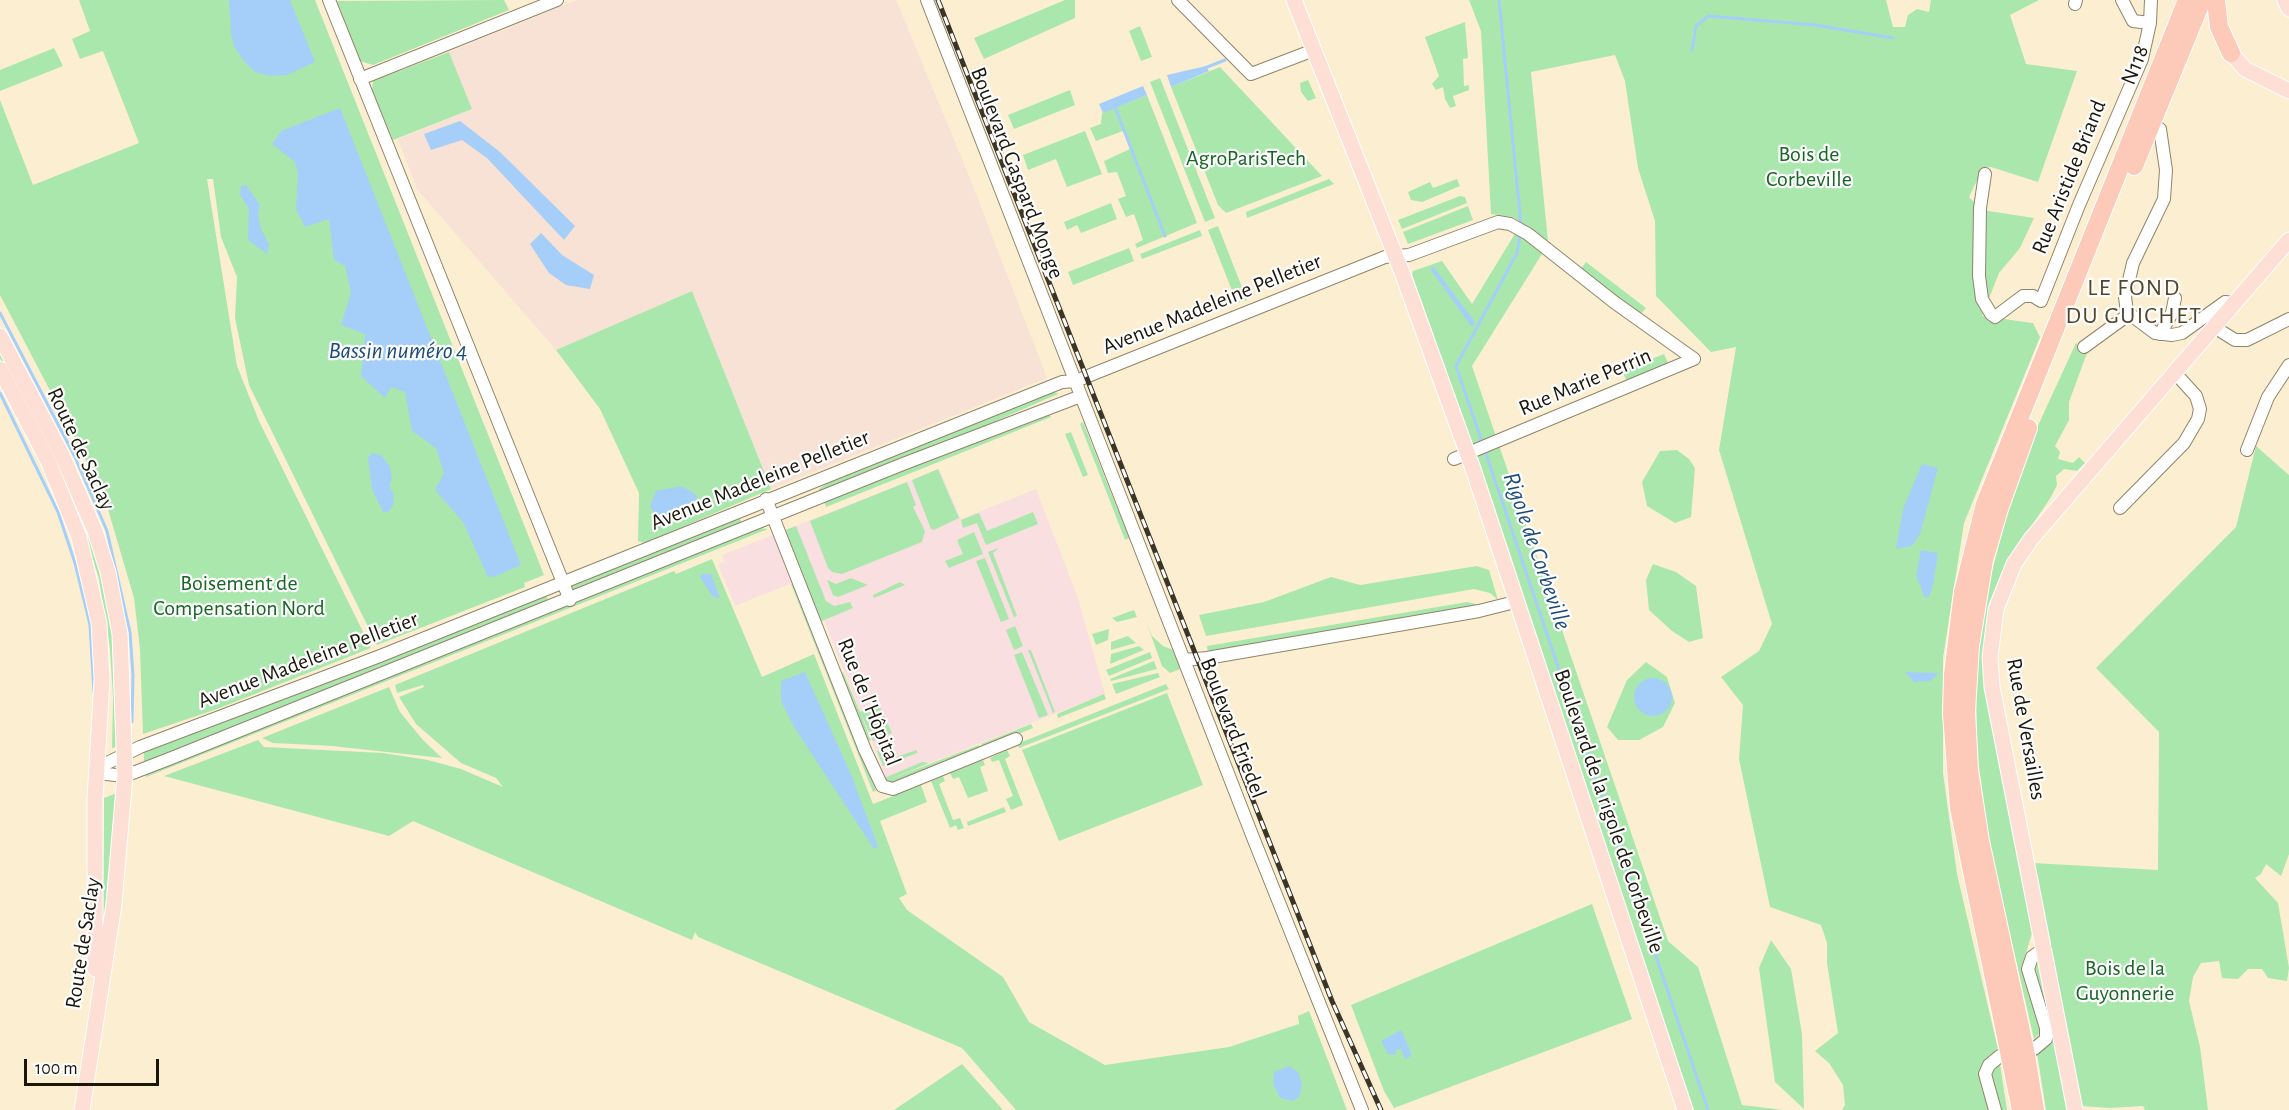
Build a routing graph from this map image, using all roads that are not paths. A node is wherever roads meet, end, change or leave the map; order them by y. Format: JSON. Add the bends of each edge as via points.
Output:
{"nodes":[{"id":1,"x":329,"y":0,"type":"edge"},
{"id":2,"x":557,"y":0,"type":"edge"},
{"id":3,"x":927,"y":0,"type":"edge"},
{"id":4,"x":1178,"y":0,"type":"edge"},
{"id":5,"x":1294,"y":0,"type":"edge"},
{"id":6,"x":2122,"y":0,"type":"edge"},
{"id":7,"x":2151,"y":0,"type":"edge"},
{"id":8,"x":2187,"y":0,"type":"edge"},
{"id":9,"x":2202,"y":0,"type":"edge"},
{"id":10,"x":2216,"y":0,"type":"edge"},
{"id":11,"x":2285,"y":0,"type":"edge"},
{"id":12,"x":2289,"y":9,"type":"edge"},
{"id":13,"x":2150,"y":23,"type":"junction"},
{"id":14,"x":1314,"y":50,"type":"junction"},
{"id":15,"x":2231,"y":53,"type":"joint"},
{"id":16,"x":360,"y":79,"type":"junction"},
{"id":17,"x":2289,"y":91,"type":"edge"},
{"id":18,"x":2160,"y":129,"type":"dead end"},
{"id":19,"x":1985,"y":174,"type":"dead end"},
{"id":20,"x":2289,"y":240,"type":"edge"},
{"id":21,"x":1395,"y":255,"type":"junction"},
{"id":22,"x":2175,"y":298,"type":"dead end"},
{"id":23,"x":2233,"y":303,"type":"junction"},
{"id":24,"x":2128,"y":315,"type":"junction"},
{"id":25,"x":2289,"y":319,"type":"edge"},
{"id":26,"x":2214,"y":327,"type":"junction"},
{"id":27,"x":2160,"y":334,"type":"junction"},
{"id":28,"x":0,"y":336,"type":"edge"},
{"id":29,"x":2084,"y":347,"type":"dead end"},
{"id":30,"x":1694,"y":359,"type":"joint"},
{"id":31,"x":1068,"y":360,"type":"joint"},
{"id":32,"x":2289,"y":365,"type":"edge"},
{"id":33,"x":0,"y":369,"type":"edge"},
{"id":34,"x":2176,"y":374,"type":"junction"},
{"id":35,"x":1076,"y":381,"type":"junction"},
{"id":36,"x":1081,"y":396,"type":"junction"},
{"id":37,"x":2247,"y":450,"type":"dead end"},
{"id":38,"x":1466,"y":454,"type":"junction"},
{"id":39,"x":766,"y":499,"type":"junction"},
{"id":40,"x":2120,"y":508,"type":"dead end"},
{"id":41,"x":773,"y":519,"type":"junction"},
{"id":42,"x":563,"y":582,"type":"junction"},
{"id":43,"x":570,"y":600,"type":"junction"},
{"id":44,"x":1515,"y":602,"type":"junction"},
{"id":45,"x":1184,"y":660,"type":"junction"},
{"id":46,"x":1016,"y":739,"type":"dead end"},
{"id":47,"x":125,"y":753,"type":"junction"},
{"id":48,"x":97,"y":770,"type":"junction"},
{"id":49,"x":125,"y":776,"type":"junction"},
{"id":50,"x":2045,"y":948,"type":"junction"},
{"id":51,"x":94,"y":1023,"type":"junction"},
{"id":52,"x":2034,"y":1050,"type":"dead end"},
{"id":53,"x":2000,"y":1056,"type":"dead end"},
{"id":54,"x":82,"y":1110,"type":"edge"},
{"id":55,"x":1362,"y":1110,"type":"edge"},
{"id":56,"x":1685,"y":1110,"type":"edge"},
{"id":57,"x":1995,"y":1110,"type":"edge"},
{"id":58,"x":2021,"y":1110,"type":"edge"},
{"id":59,"x":2034,"y":1110,"type":"edge"},
{"id":60,"x":2075,"y":1110,"type":"edge"}],
"edges":[{"from":1,"to":16,"type":"street"},
{"from":2,"to":16,"type":"street"},
{"from":3,"to":31,"type":"street","name":"Boulevard Gaspard Monge"},
{"from":4,"to":14,"type":"street","via":[[1251,74]]},
{"from":5,"to":14,"type":"main road","name":"Boulevard de la rigole de Corbeville"},
{"from":6,"to":13,"type":"street","via":[[2133,21]]},
{"from":7,"to":13,"type":"street","name":"Rue Aristide Briand"},
{"from":8,"to":58,"type":"highway","name":"N118","number":"N118","via":[[1984,504],[1965,583],[1952,714],[1959,808]]},
{"from":9,"to":59,"type":"highway","via":[[2016,457],[1977,594],[1968,673],[1969,770]]},
{"from":10,"to":15,"type":"highway","via":[[2219,27]]},
{"from":11,"to":12,"type":"main road"},
{"from":13,"to":19,"type":"street","name":"Rue Aristide Briand","via":[[2142,60],[2041,301],[2023,296],[1995,317],[1982,298],[1979,276]]},
{"from":14,"to":21,"type":"main road","name":"Boulevard de la rigole de Corbeville"},
{"from":15,"to":17,"type":"main road","via":[[2245,69]]},
{"from":16,"to":42,"type":"street"},
{"from":18,"to":24,"type":"street","via":[[2166,170],[2164,199],[2133,263],[2125,297]]},
{"from":20,"to":23,"type":"main road","name":"Rue de Versailles"},
{"from":21,"to":30,"type":"street","name":"Avenue Madeleine Pelletier","via":[[1408,255],[1497,222],[1510,224]]},
{"from":21,"to":35,"type":"street","name":"Avenue Madeleine Pelletier"},
{"from":21,"to":38,"type":"main road","name":"Boulevard de la rigole de Corbeville"},
{"from":22,"to":27,"type":"street"},
{"from":23,"to":26,"type":"main road","name":"Rue de Versailles"},
{"from":23,"to":27,"type":"street","via":[[2219,305],[2182,333]]},
{"from":24,"to":27,"type":"street"},
{"from":24,"to":29,"type":"street"},
{"from":25,"to":26,"type":"street","via":[[2247,340],[2235,340]]},
{"from":26,"to":34,"type":"main road","name":"Rue de Versailles"},
{"from":28,"to":47,"type":"main road","name":"Route de Saclay","via":[[62,454],[108,572],[120,634]]},
{"from":30,"to":38,"type":"street","name":"Rue Marie Perrin"},
{"from":31,"to":35,"type":"street","name":"Boulevard Friedel"},
{"from":32,"to":37,"type":"street","via":[[2268,397]]},
{"from":33,"to":48,"type":"main road","name":"Route de Saclay","via":[[48,460],[79,537],[99,623],[102,679]]},
{"from":34,"to":40,"type":"street","via":[[2196,396],[2200,409],[2196,425],[2184,443]]},
{"from":34,"to":50,"type":"main road","name":"Rue de Versailles","via":[[2023,550],[2006,579],[1994,616],[1992,687]]},
{"from":35,"to":36,"type":"street","name":"Boulevard Friedel"},
{"from":35,"to":39,"type":"street","name":"Avenue Madeleine Pelletier","via":[[1062,382]]},
{"from":36,"to":41,"type":"street","name":"Avenue Madeleine Pelletier"},
{"from":36,"to":45,"type":"street","name":"Boulevard Friedel"},
{"from":38,"to":44,"type":"main road","name":"Boulevard de la rigole de Corbeville"},
{"from":39,"to":41,"type":"street","name":"Rue de l'Hôpital"},
{"from":39,"to":42,"type":"street","name":"Avenue Madeleine Pelletier"},
{"from":41,"to":43,"type":"street","name":"Avenue Madeleine Pelletier"},
{"from":41,"to":46,"type":"street","name":"Rue de l'Hôpital","via":[[882,786],[893,789]]},
{"from":42,"to":43,"type":"street"},
{"from":42,"to":47,"type":"street","name":"Avenue Madeleine Pelletier"},
{"from":43,"to":49,"type":"street","name":"Avenue Madeleine Pelletier"},
{"from":44,"to":45,"type":"street"},
{"from":44,"to":56,"type":"main road","name":"Boulevard de la rigole de Corbeville"},
{"from":45,"to":55,"type":"street","name":"Boulevard Friedel"},
{"from":47,"to":48,"type":"street","name":"Avenue Madeleine Pelletier"},
{"from":47,"to":49,"type":"main road","name":"Route de Saclay"},
{"from":48,"to":49,"type":"street","name":"Avenue Madeleine Pelletier"},
{"from":48,"to":51,"type":"main road","name":"Route de Saclay"},
{"from":49,"to":51,"type":"main road","name":"Route de Saclay","via":[[114,904]]},
{"from":50,"to":52,"type":"street","via":[[2032,957],[2028,969],[2046,1028],[2046,1039]]},
{"from":50,"to":60,"type":"main road","name":"Rue de Versailles"},
{"from":51,"to":54,"type":"main road"},
{"from":53,"to":57,"type":"street","via":[[1985,1074]]}]}
